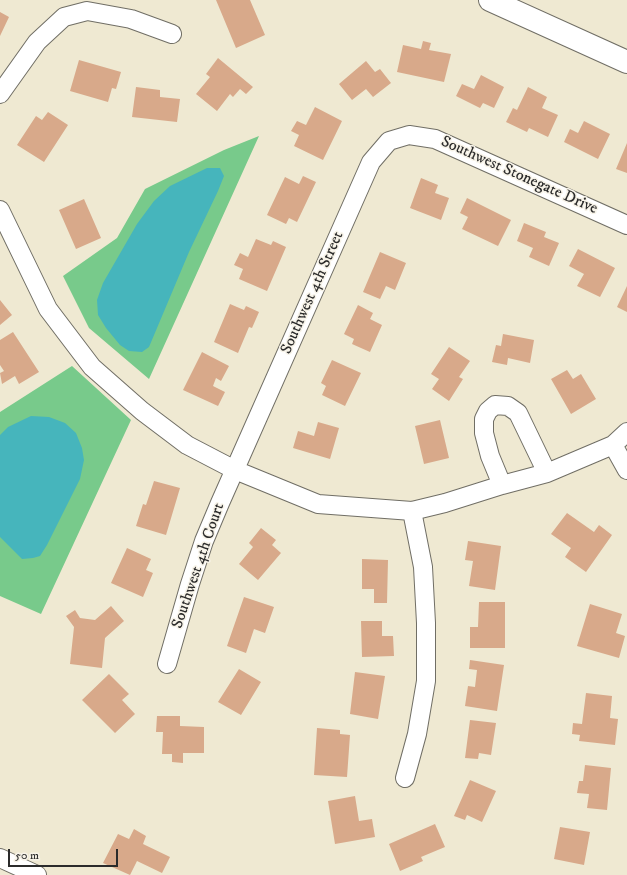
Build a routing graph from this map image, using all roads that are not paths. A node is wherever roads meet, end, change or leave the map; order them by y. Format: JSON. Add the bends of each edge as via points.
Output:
{"nodes":[{"id":1,"x":490,"y":0,"type":"edge"},
{"id":2,"x":172,"y":34,"type":"dead end"},
{"id":3,"x":627,"y":62,"type":"edge"},
{"id":4,"x":0,"y":94,"type":"edge"},
{"id":5,"x":409,"y":135,"type":"joint"},
{"id":6,"x":0,"y":210,"type":"edge"},
{"id":7,"x":627,"y":225,"type":"edge"},
{"id":8,"x":627,"y":432,"type":"edge"},
{"id":9,"x":613,"y":445,"type":"junction"},
{"id":10,"x":235,"y":470,"type":"junction"},
{"id":11,"x":627,"y":470,"type":"edge"},
{"id":12,"x":546,"y":473,"type":"junction"},
{"id":13,"x":502,"y":485,"type":"junction"},
{"id":14,"x":412,"y":511,"type":"junction"},
{"id":15,"x":168,"y":664,"type":"dead end"},
{"id":16,"x":405,"y":778,"type":"dead end"},
{"id":17,"x":0,"y":858,"type":"edge"},
{"id":18,"x":37,"y":875,"type":"edge"}],
"edges":[{"from":1,"to":3,"type":"street"},
{"from":2,"to":4,"type":"street","via":[[131,19],[87,11],[64,17],[37,42]]},
{"from":5,"to":7,"type":"street","name":"Southwest Stonegate Drive","via":[[435,138]]},
{"from":5,"to":10,"type":"street","name":"Southwest 4th Street","via":[[389,141],[371,162]]},
{"from":6,"to":10,"type":"street","via":[[48,309],[92,367],[187,446]]},
{"from":8,"to":9,"type":"street"},
{"from":9,"to":11,"type":"street"},
{"from":9,"to":12,"type":"street"},
{"from":10,"to":14,"type":"street","via":[[318,504]]},
{"from":10,"to":15,"type":"street","name":"Southwest 4th Court","via":[[204,541]]},
{"from":12,"to":13,"type":"street"},
{"from":12,"to":13,"type":"street","via":[[518,413],[508,406],[495,405],[484,419],[484,433]]},
{"from":13,"to":14,"type":"street"},
{"from":14,"to":16,"type":"street","via":[[424,567],[426,681],[417,734]]},
{"from":17,"to":18,"type":"street"}]}
